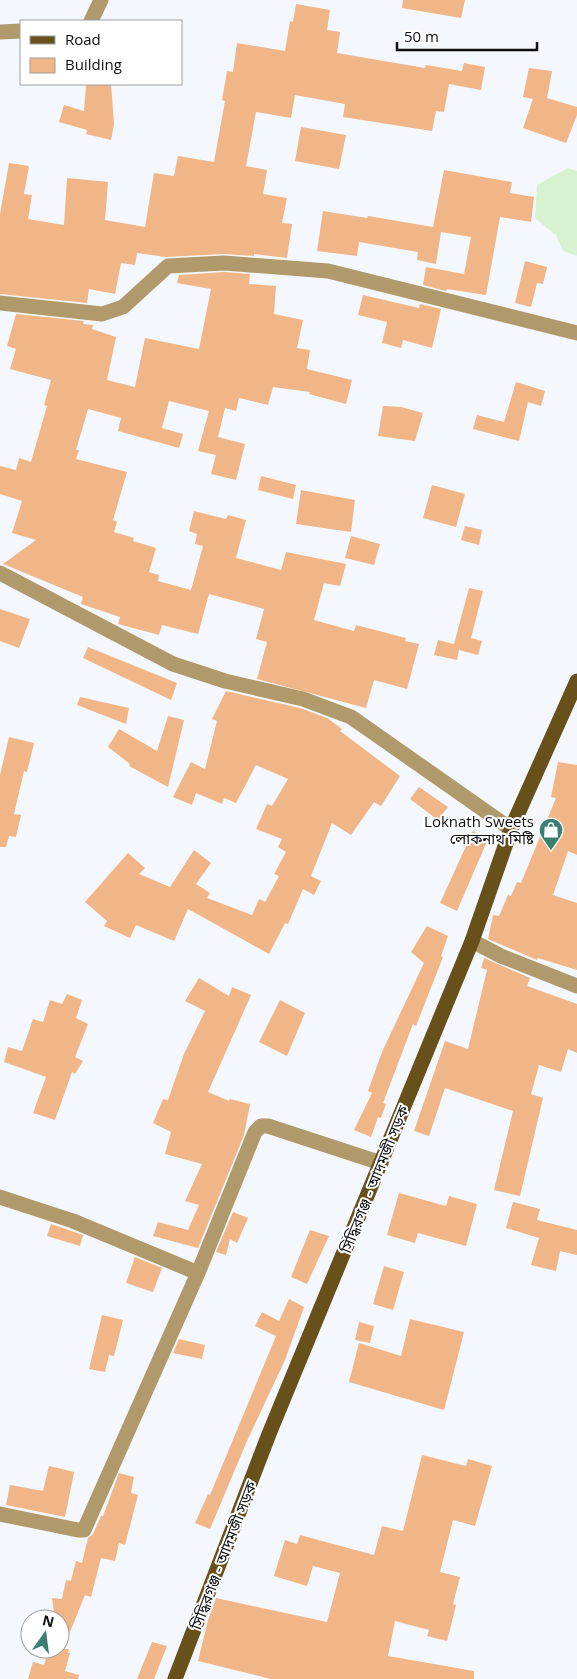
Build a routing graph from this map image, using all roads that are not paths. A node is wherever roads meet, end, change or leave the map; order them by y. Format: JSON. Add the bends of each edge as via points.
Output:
{"nodes":[{"id":1,"x":101,"y":0,"type":"edge"},
{"id":2,"x":91,"y":20,"type":"edge"},
{"id":3,"x":20,"y":31,"type":"edge"},
{"id":4,"x":0,"y":32,"type":"edge"},
{"id":5,"x":0,"y":304,"type":"edge"},
{"id":6,"x":577,"y":333,"type":"edge"},
{"id":7,"x":0,"y":573,"type":"edge"},
{"id":8,"x":577,"y":681,"type":"edge"},
{"id":9,"x":511,"y":829,"type":"junction"},
{"id":10,"x":472,"y":941,"type":"junction"},
{"id":11,"x":577,"y":986,"type":"edge"},
{"id":12,"x":381,"y":1163,"type":"junction"},
{"id":13,"x":0,"y":1197,"type":"edge"},
{"id":14,"x":198,"y":1273,"type":"junction"},
{"id":15,"x":0,"y":1514,"type":"edge"},
{"id":16,"x":175,"y":1679,"type":"edge"}],
"edges":[{"from":1,"to":2,"type":"street"},
{"from":3,"to":4,"type":"street"},
{"from":5,"to":6,"type":"street","via":[[102,314],[123,307],[168,266],[224,263],[328,271]]},
{"from":7,"to":9,"type":"street","via":[[174,664],[225,681],[303,699],[351,717]]},
{"from":8,"to":9,"type":"main road","name":"সিদ্ধিরগঞ্জ - আদমজী সড়ক"},
{"from":9,"to":10,"type":"main road","name":"সিদ্ধিরগঞ্জ - আদমজী সড়ক"},
{"from":10,"to":11,"type":"street"},
{"from":10,"to":12,"type":"main road","name":"সিদ্ধিরগঞ্জ - আদমজী সড়ক"},
{"from":12,"to":14,"type":"street","via":[[260,1126]]},
{"from":12,"to":16,"type":"main road","name":"সিদ্ধিরগঞ্জ - আদমজী সড়ক","via":[[269,1434]]},
{"from":13,"to":14,"type":"street","via":[[73,1221]]},
{"from":14,"to":15,"type":"street","via":[[84,1530]]}]}
